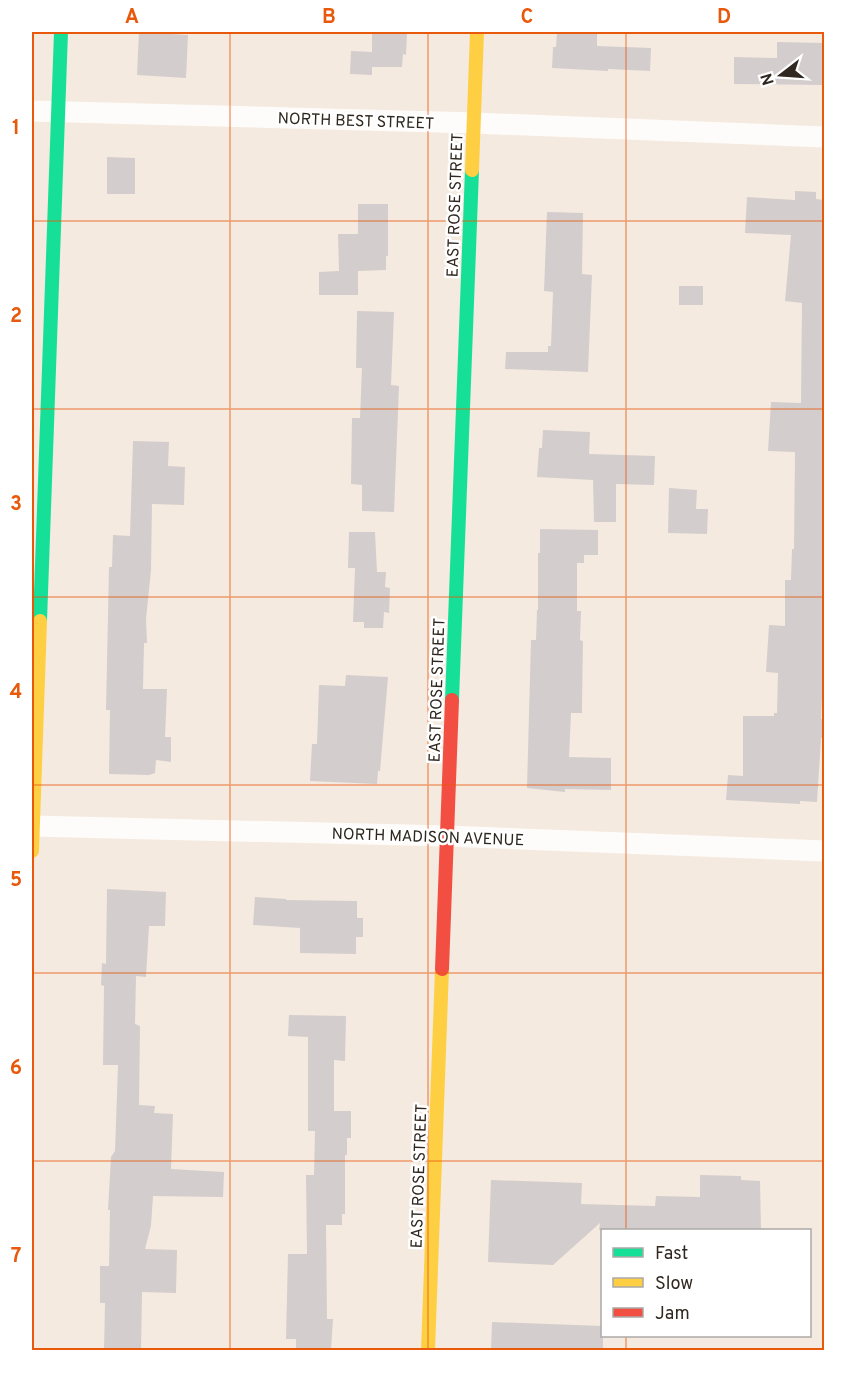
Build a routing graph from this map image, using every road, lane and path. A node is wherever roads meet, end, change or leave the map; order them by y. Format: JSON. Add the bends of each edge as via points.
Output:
{"nodes":[{"id":1,"x":61,"y":32,"type":"edge"},
{"id":2,"x":477,"y":32,"type":"edge"},
{"id":3,"x":32,"y":111,"type":"edge"},
{"id":4,"x":58,"y":112,"type":"junction"},
{"id":5,"x":474,"y":123,"type":"junction"},
{"id":6,"x":825,"y":137,"type":"edge"},
{"id":7,"x":32,"y":826,"type":"edge"},
{"id":8,"x":447,"y":836,"type":"junction"},
{"id":9,"x":32,"y":851,"type":"edge"},
{"id":10,"x":825,"y":851,"type":"edge"},
{"id":11,"x":428,"y":1350,"type":"edge"}],
"edges":[{"from":1,"to":4,"type":"street"},
{"from":2,"to":5,"type":"street","name":"EAST ROSE STREET"},
{"from":3,"to":4,"type":"street","name":"NORTH BEST STREET"},
{"from":4,"to":5,"type":"street","name":"NORTH BEST STREET"},
{"from":4,"to":7,"type":"street"},
{"from":5,"to":6,"type":"street","name":"NORTH BEST STREET"},
{"from":5,"to":8,"type":"street","name":"EAST ROSE STREET"},
{"from":7,"to":8,"type":"street","name":"NORTH MADISON AVENUE"},
{"from":7,"to":9,"type":"street"},
{"from":8,"to":10,"type":"street","name":"NORTH MADISON AVENUE"},
{"from":8,"to":11,"type":"street","name":"EAST ROSE STREET"}]}
